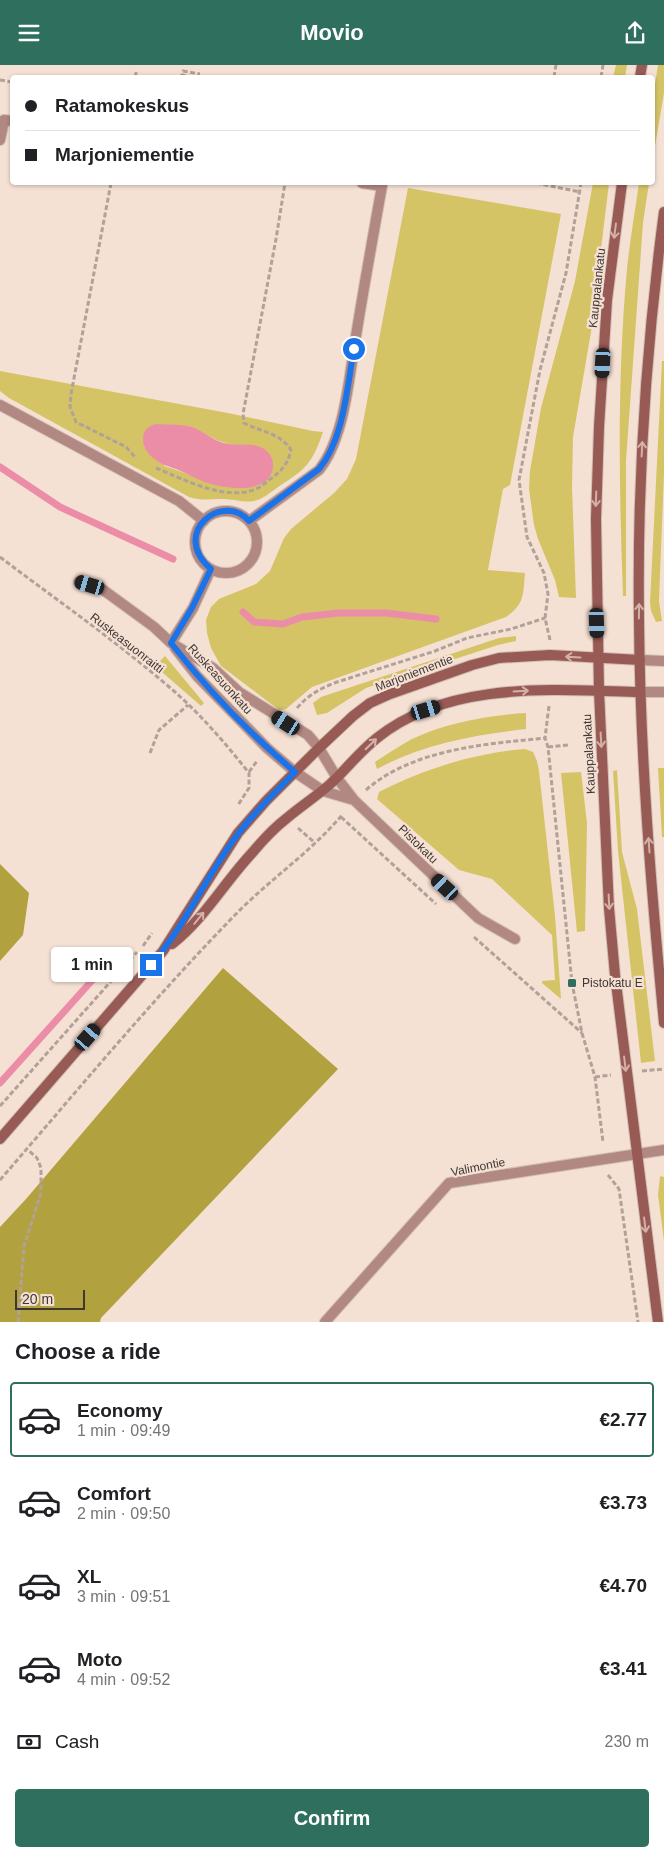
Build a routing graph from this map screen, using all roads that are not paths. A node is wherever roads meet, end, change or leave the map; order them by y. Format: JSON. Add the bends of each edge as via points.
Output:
{"nodes":[{"id":1,"x":10,"y":121,"type":"edge"},
{"id":2,"x":0,"y":140,"type":"edge"},
{"id":3,"x":375,"y":185,"type":"edge"},
{"id":4,"x":622,"y":185,"type":"edge"},
{"id":5,"x":664,"y":212,"type":"edge"},
{"id":6,"x":0,"y":405,"type":"edge"},
{"id":7,"x":204,"y":521,"type":"junction"},
{"id":8,"x":249,"y":521,"type":"junction"},
{"id":9,"x":211,"y":569,"type":"junction"},
{"id":10,"x":79,"y":581,"type":"dead end"},
{"id":11,"x":171,"y":643,"type":"junction"},
{"id":12,"x":598,"y":658,"type":"junction"},
{"id":13,"x":640,"y":660,"type":"junction"},
{"id":14,"x":664,"y":661,"type":"edge"},
{"id":15,"x":599,"y":691,"type":"junction"},
{"id":16,"x":640,"y":692,"type":"junction"},
{"id":17,"x":664,"y":692,"type":"edge"},
{"id":18,"x":319,"y":748,"type":"junction"},
{"id":19,"x":295,"y":772,"type":"junction"},
{"id":20,"x":337,"y":778,"type":"junction"},
{"id":21,"x":323,"y":791,"type":"junction"},
{"id":22,"x":354,"y":800,"type":"junction"},
{"id":23,"x":515,"y":939,"type":"dead end"},
{"id":24,"x":163,"y":951,"type":"junction"},
{"id":25,"x":664,"y":1023,"type":"edge"},
{"id":26,"x":0,"y":1139,"type":"edge"},
{"id":27,"x":664,"y":1150,"type":"edge"},
{"id":28,"x":636,"y":1155,"type":"junction"},
{"id":29,"x":325,"y":1322,"type":"edge"},
{"id":30,"x":658,"y":1322,"type":"edge"}],
"edges":[{"from":1,"to":2,"type":"street","via":[[4,120]]},
{"from":3,"to":8,"type":"street","via":[[382,186],[335,443],[319,469]]},
{"from":4,"to":12,"type":"main road","name":"Kauppalankatu","one_way":true,"via":[[607,300],[599,427],[596,519]]},
{"from":13,"to":5,"type":"main road","one_way":true,"via":[[640,485],[645,393]]},
{"from":6,"to":7,"type":"street","via":[[179,501]]},
{"from":7,"to":8,"type":"street","via":[[217,512],[227,511]]},
{"from":7,"to":9,"type":"street","via":[[196,534],[195,544],[203,562]]},
{"from":8,"to":9,"type":"street","via":[[257,545],[248,563],[230,572]]},
{"from":9,"to":11,"type":"street"},
{"from":10,"to":11,"type":"street","name":"Ruskeasuonkatu","via":[[102,589]]},
{"from":11,"to":18,"type":"street","name":"Ruskeasuonkatu","via":[[213,668],[252,701],[308,735]]},
{"from":11,"to":19,"type":"street","name":"Ruskeasuonkatu","via":[[197,676]]},
{"from":12,"to":13,"type":"main road","name":"Marjoniementie"},
{"from":12,"to":15,"type":"main road","name":"Kauppalankatu"},
{"from":12,"to":18,"type":"main road","name":"Marjoniementie","one_way":true,"via":[[526,656],[472,665],[370,703]]},
{"from":13,"to":14,"type":"street"},
{"from":13,"to":16,"type":"main road"},
{"from":15,"to":16,"type":"main road","name":"Marjoniementie"},
{"from":20,"to":15,"type":"main road","name":"Marjoniementie","one_way":true,"via":[[377,737],[426,710],[492,692]]},
{"from":15,"to":28,"type":"main road","name":"Kauppalankatu","one_way":true,"via":[[610,917]]},
{"from":16,"to":17,"type":"street"},
{"from":25,"to":16,"type":"main road","one_way":true,"via":[[652,893]]},
{"from":18,"to":19,"type":"main road","name":"Marjoniementie"},
{"from":18,"to":20,"type":"street","name":"Ruskeasuonkatu"},
{"from":19,"to":21,"type":"street","name":"Pistokatu"},
{"from":19,"to":24,"type":"main road","name":"Marjoniementie","via":[[238,833]]},
{"from":20,"to":21,"type":"main road","name":"Marjoniementie"},
{"from":20,"to":22,"type":"street","name":"Pistokatu"},
{"from":21,"to":22,"type":"street","name":"Pistokatu"},
{"from":24,"to":21,"type":"main road","name":"Marjoniementie","one_way":true,"via":[[188,931],[251,853]]},
{"from":22,"to":23,"type":"street","name":"Pistokatu","via":[[478,918]]},
{"from":24,"to":26,"type":"main road","name":"Marjoniementie"},
{"from":27,"to":28,"type":"street","name":"Valimontie"},
{"from":28,"to":29,"type":"street","name":"Valimontie","via":[[450,1183]]},
{"from":28,"to":30,"type":"main road","name":"Kauppalankatu","one_way":true}]}
